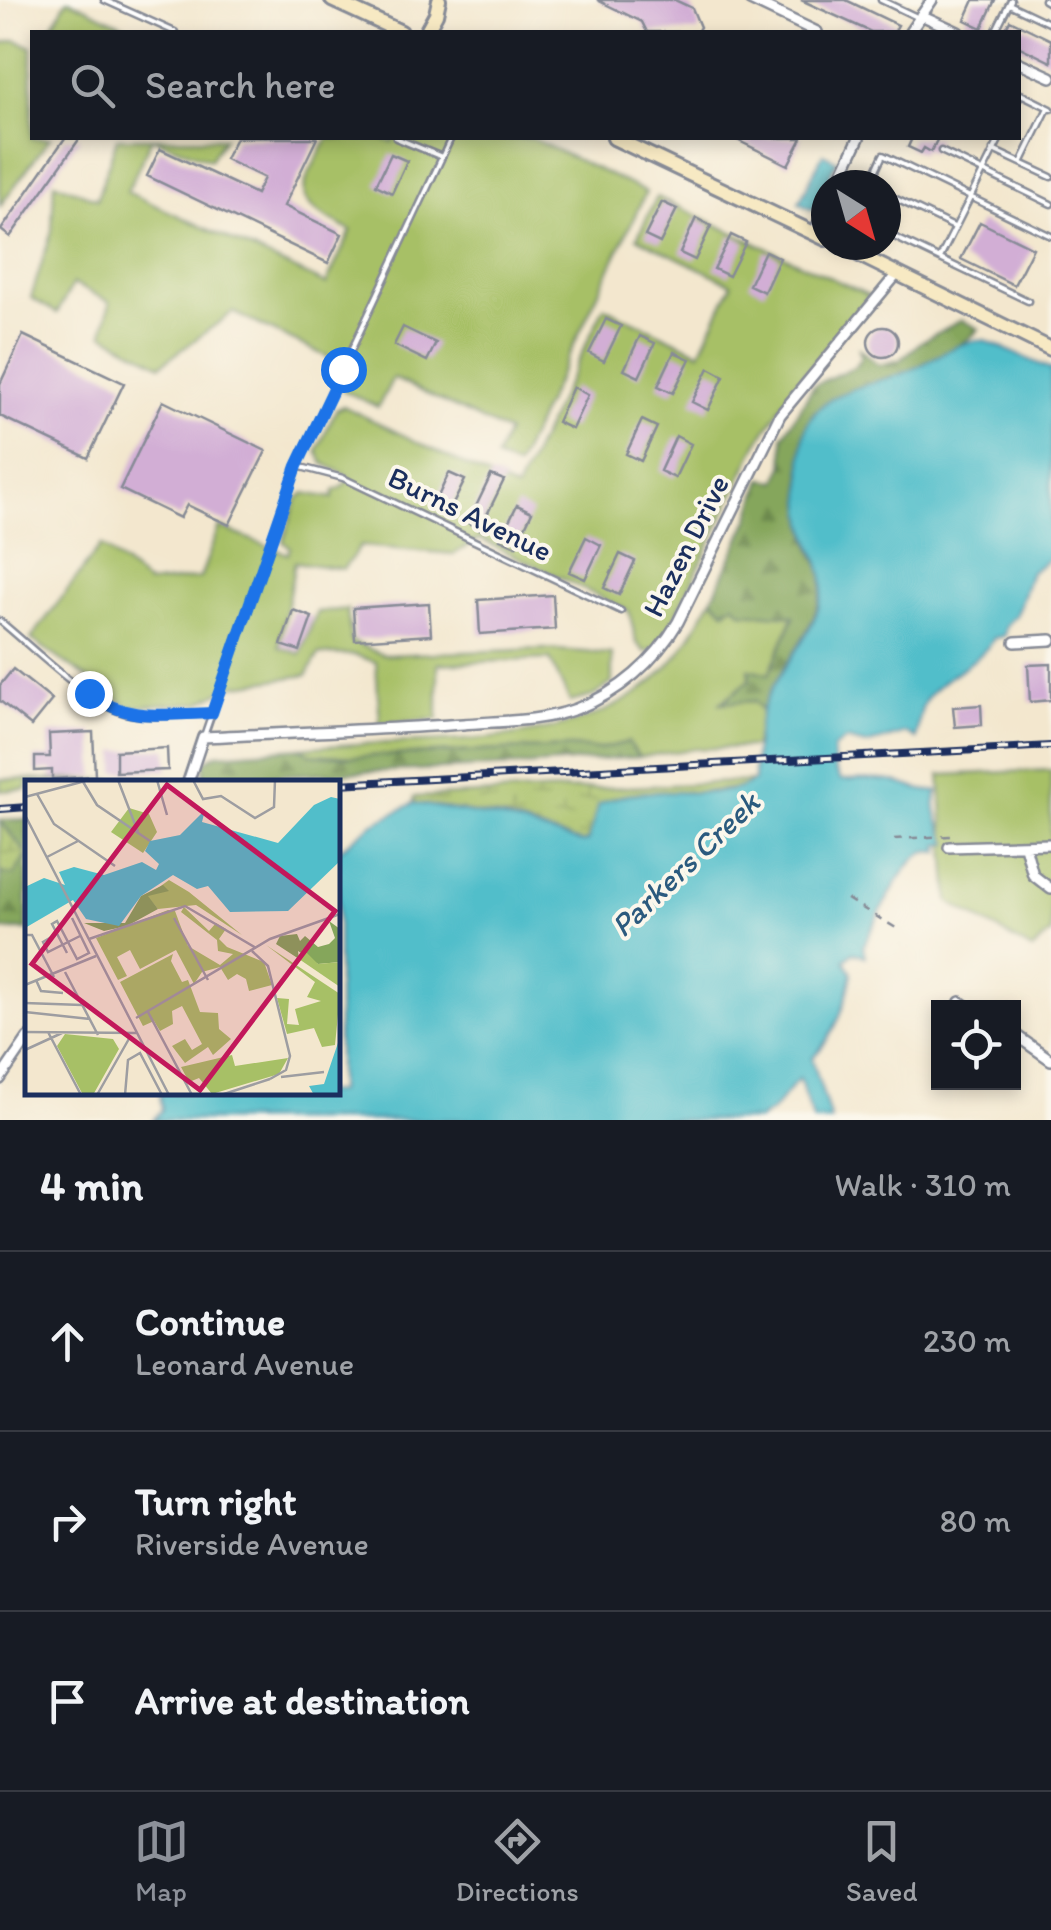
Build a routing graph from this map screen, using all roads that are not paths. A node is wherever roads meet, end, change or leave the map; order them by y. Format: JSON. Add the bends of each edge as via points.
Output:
{"nodes":[{"id":1,"x":104,"y":0,"type":"edge"},
{"id":2,"x":332,"y":0,"type":"edge"},
{"id":3,"x":448,"y":0,"type":"edge"},
{"id":4,"x":750,"y":0,"type":"edge"},
{"id":5,"x":882,"y":0,"type":"edge"},
{"id":6,"x":932,"y":0,"type":"edge"},
{"id":7,"x":1044,"y":0,"type":"edge"},
{"id":8,"x":113,"y":2,"type":"edge"},
{"id":9,"x":1010,"y":2,"type":"edge"},
{"id":10,"x":1051,"y":4,"type":"edge"},
{"id":11,"x":438,"y":7,"type":"edge"},
{"id":12,"x":920,"y":17,"type":"junction"},
{"id":13,"x":1051,"y":24,"type":"edge"},
{"id":14,"x":172,"y":30,"type":"edge"},
{"id":15,"x":397,"y":30,"type":"edge"},
{"id":16,"x":427,"y":30,"type":"edge"},
{"id":17,"x":813,"y":30,"type":"edge"},
{"id":18,"x":911,"y":30,"type":"edge"},
{"id":19,"x":953,"y":30,"type":"edge"},
{"id":20,"x":996,"y":30,"type":"edge"},
{"id":21,"x":1021,"y":63,"type":"edge"},
{"id":22,"x":1051,"y":77,"type":"edge"},
{"id":23,"x":1021,"y":94,"type":"edge"},
{"id":24,"x":1050,"y":108,"type":"edge"},
{"id":25,"x":401,"y":140,"type":"edge"},
{"id":26,"x":450,"y":140,"type":"edge"},
{"id":27,"x":618,"y":140,"type":"edge"},
{"id":28,"x":858,"y":140,"type":"edge"},
{"id":29,"x":999,"y":140,"type":"edge"},
{"id":30,"x":994,"y":150,"type":"junction"},
{"id":31,"x":941,"y":151,"type":"dead end"},
{"id":32,"x":442,"y":157,"type":"junction"},
{"id":33,"x":1021,"y":163,"type":"junction"},
{"id":34,"x":1051,"y":167,"type":"edge"},
{"id":35,"x":843,"y":170,"type":"edge"},
{"id":36,"x":875,"y":170,"type":"edge"},
{"id":37,"x":983,"y":171,"type":"junction"},
{"id":38,"x":1049,"y":176,"type":"edge"},
{"id":39,"x":970,"y":196,"type":"junction"},
{"id":40,"x":901,"y":201,"type":"edge"},
{"id":41,"x":1051,"y":204,"type":"edge"},
{"id":42,"x":956,"y":227,"type":"junction"},
{"id":43,"x":811,"y":232,"type":"edge"},
{"id":44,"x":1051,"y":236,"type":"edge"},
{"id":45,"x":901,"y":240,"type":"edge"},
{"id":46,"x":940,"y":258,"type":"junction"},
{"id":47,"x":869,"y":260,"type":"edge"},
{"id":48,"x":897,"y":274,"type":"junction"},
{"id":49,"x":1028,"y":301,"type":"dead end"},
{"id":50,"x":1051,"y":349,"type":"edge"},
{"id":51,"x":297,"y":466,"type":"junction"},
{"id":52,"x":621,"y":611,"type":"dead end"},
{"id":53,"x":0,"y":620,"type":"edge"},
{"id":54,"x":1051,"y":640,"type":"edge"},
{"id":55,"x":1015,"y":642,"type":"dead end"},
{"id":56,"x":212,"y":713,"type":"junction"},
{"id":57,"x":204,"y":737,"type":"junction"},
{"id":58,"x":189,"y":780,"type":"edge"},
{"id":59,"x":949,"y":842,"type":"road end"},
{"id":60,"x":1051,"y":844,"type":"edge"},
{"id":61,"x":1025,"y":846,"type":"junction"},
{"id":62,"x":1051,"y":889,"type":"edge"},
{"id":63,"x":1021,"y":1039,"type":"edge"},
{"id":64,"x":25,"y":1042,"type":"edge"},
{"id":65,"x":1051,"y":1060,"type":"edge"},
{"id":66,"x":0,"y":1080,"type":"edge"}],
"edges":[{"from":1,"to":8,"type":"lane"},
{"from":2,"to":15,"type":"main road"},
{"from":3,"to":11,"type":"street"},
{"from":4,"to":17,"type":"street"},
{"from":5,"to":12,"type":"lane"},
{"from":6,"to":12,"type":"street"},
{"from":7,"to":10,"type":"lane"},
{"from":8,"to":14,"type":"lane"},
{"from":9,"to":13,"type":"lane"},
{"from":9,"to":20,"type":"lane"},
{"from":11,"to":16,"type":"main road"},
{"from":12,"to":18,"type":"street"},
{"from":12,"to":19,"type":"street"},
{"from":21,"to":22,"type":"street"},
{"from":23,"to":24,"type":"lane"},
{"from":24,"to":33,"type":"lane"},
{"from":25,"to":32,"type":"lane"},
{"from":26,"to":32,"type":"lane"},
{"from":27,"to":43,"type":"main road"},
{"from":28,"to":35,"type":"street"},
{"from":29,"to":30,"type":"lane"},
{"from":30,"to":33,"type":"lane"},
{"from":30,"to":37,"type":"lane"},
{"from":31,"to":37,"type":"lane"},
{"from":32,"to":51,"type":"lane"},
{"from":33,"to":38,"type":"lane"},
{"from":34,"to":38,"type":"lane"},
{"from":36,"to":39,"type":"lane","via":[[882,156]]},
{"from":37,"to":39,"type":"lane"},
{"from":37,"to":41,"type":"lane"},
{"from":39,"to":42,"type":"lane"},
{"from":39,"to":44,"type":"lane"},
{"from":40,"to":42,"type":"lane"},
{"from":42,"to":46,"type":"lane"},
{"from":45,"to":46,"type":"lane"},
{"from":46,"to":49,"type":"lane"},
{"from":47,"to":48,"type":"main road"},
{"from":48,"to":50,"type":"main road"},
{"from":48,"to":57,"type":"street","name":"Hazen Drive","via":[[780,415],[678,622],[658,652],[614,689],[578,708],[534,719]]},
{"from":51,"to":52,"type":"lane","name":"Burns Avenue","via":[[343,478]]},
{"from":51,"to":56,"type":"lane"},
{"from":53,"to":56,"type":"lane","via":[[115,710]]},
{"from":54,"to":55,"type":"street"},
{"from":56,"to":57,"type":"lane"},
{"from":57,"to":58,"type":"street"},
{"from":59,"to":61,"type":"street"},
{"from":60,"to":61,"type":"street"},
{"from":61,"to":62,"type":"street","via":[[1033,875]]},
{"from":63,"to":65,"type":"street"},
{"from":64,"to":66,"type":"street"}]}
